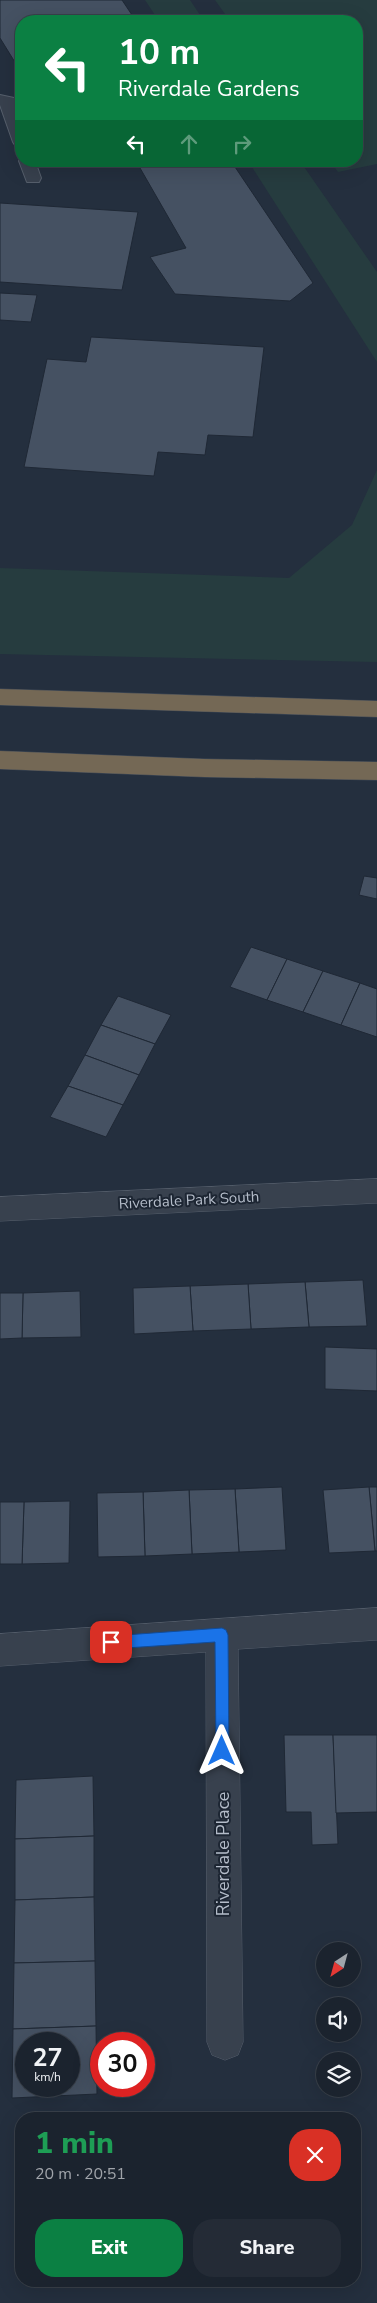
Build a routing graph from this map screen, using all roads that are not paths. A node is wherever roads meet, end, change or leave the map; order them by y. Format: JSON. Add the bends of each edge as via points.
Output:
{"nodes":[{"id":1,"x":0,"y":100,"type":"edge"},
{"id":2,"x":15,"y":123,"type":"edge"},
{"id":3,"x":30,"y":167,"type":"edge"},
{"id":4,"x":33,"y":178,"type":"dead end"},
{"id":5,"x":0,"y":697,"type":"edge"},
{"id":6,"x":377,"y":709,"type":"edge"},
{"id":7,"x":0,"y":760,"type":"edge"},
{"id":8,"x":377,"y":771,"type":"edge"},
{"id":9,"x":377,"y":1191,"type":"edge"},
{"id":10,"x":0,"y":1210,"type":"edge"},
{"id":11,"x":377,"y":1624,"type":"edge"},
{"id":12,"x":222,"y":1635,"type":"junction"},
{"id":13,"x":0,"y":1650,"type":"edge"},
{"id":14,"x":225,"y":2042,"type":"dead end"}],
"edges":[{"from":1,"to":2,"type":"lane","via":[[8,101]]},
{"from":3,"to":4,"type":"lane"},
{"from":5,"to":6,"type":"highway"},
{"from":7,"to":8,"type":"highway"},
{"from":9,"to":10,"type":"street","name":"Riverdale Park South"},
{"from":11,"to":12,"type":"street"},
{"from":12,"to":13,"type":"street"},
{"from":12,"to":14,"type":"street","name":"Riverdale Place"}]}
